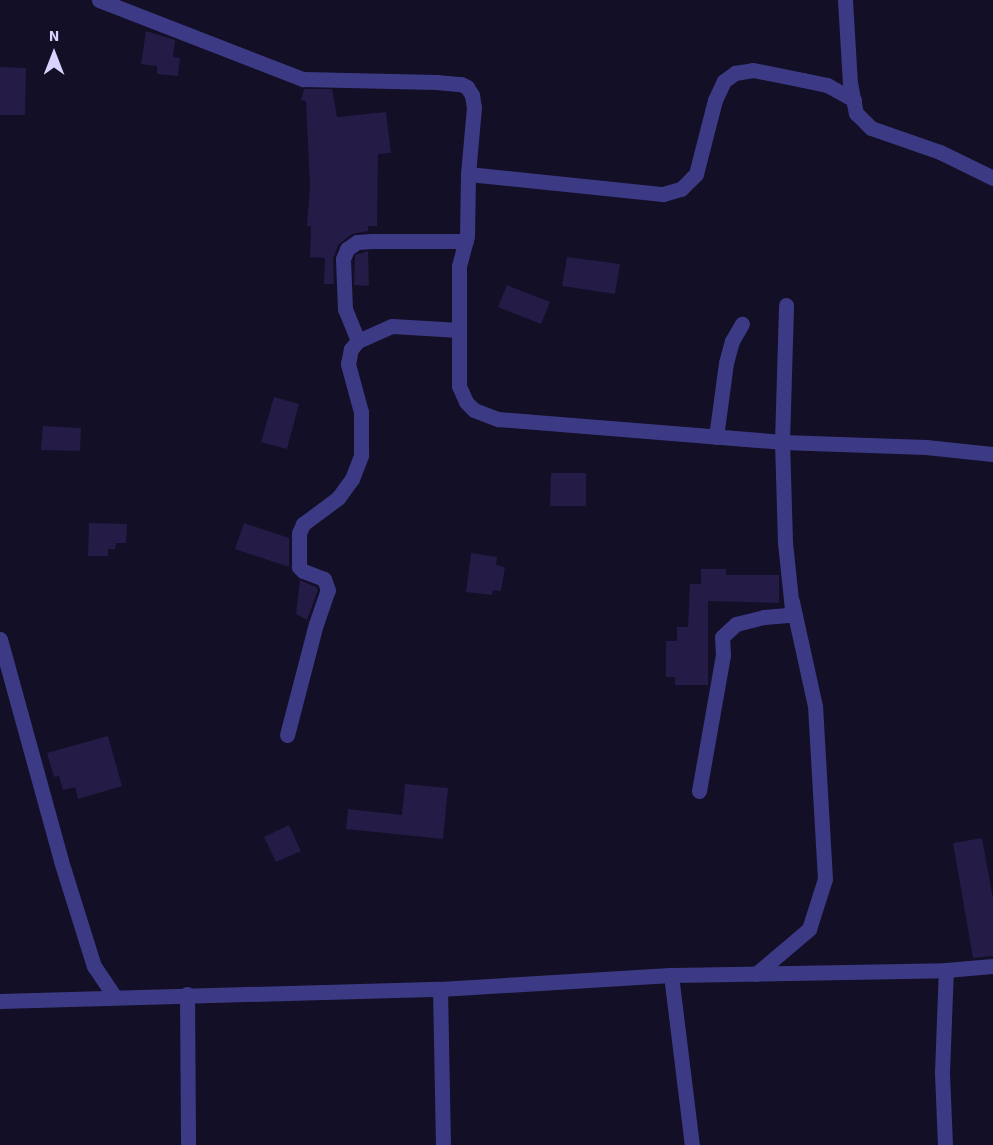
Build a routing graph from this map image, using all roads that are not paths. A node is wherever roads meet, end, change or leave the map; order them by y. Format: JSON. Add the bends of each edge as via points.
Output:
{"nodes":[{"id":1,"x":99,"y":0,"type":"edge"},
{"id":2,"x":845,"y":1,"type":"edge"},
{"id":3,"x":854,"y":100,"type":"junction"},
{"id":4,"x":468,"y":174,"type":"junction"},
{"id":5,"x":993,"y":178,"type":"edge"},
{"id":6,"x":466,"y":242,"type":"junction"},
{"id":7,"x":786,"y":305,"type":"dead end"},
{"id":8,"x":742,"y":324,"type":"dead end"},
{"id":9,"x":459,"y":330,"type":"junction"},
{"id":10,"x":358,"y":341,"type":"junction"},
{"id":11,"x":716,"y":437,"type":"junction"},
{"id":12,"x":782,"y":442,"type":"junction"},
{"id":13,"x":993,"y":454,"type":"edge"},
{"id":14,"x":792,"y":598,"type":"junction"},
{"id":15,"x":0,"y":639,"type":"edge"},
{"id":16,"x":288,"y":735,"type":"dead end"},
{"id":17,"x":699,"y":792,"type":"dead end"},
{"id":18,"x":993,"y":966,"type":"edge"},
{"id":19,"x":946,"y":970,"type":"junction"},
{"id":20,"x":756,"y":974,"type":"junction"},
{"id":21,"x":671,"y":975,"type":"junction"},
{"id":22,"x":440,"y":989,"type":"junction"},
{"id":23,"x":187,"y":994,"type":"junction"},
{"id":24,"x":115,"y":997,"type":"junction"},
{"id":25,"x":0,"y":1001,"type":"edge"},
{"id":26,"x":189,"y":1145,"type":"edge"},
{"id":27,"x":443,"y":1145,"type":"edge"},
{"id":28,"x":692,"y":1145,"type":"edge"},
{"id":29,"x":945,"y":1145,"type":"edge"}],
"edges":[{"from":1,"to":4,"type":"street","via":[[303,79],[461,84],[472,94],[474,107]]},
{"from":2,"to":3,"type":"street"},
{"from":3,"to":4,"type":"street","via":[[827,85],[753,70],[735,73],[724,81],[715,100],[696,174],[681,189],[663,194]]},
{"from":3,"to":5,"type":"street","via":[[856,113],[871,128],[940,152]]},
{"from":4,"to":6,"type":"street"},
{"from":6,"to":9,"type":"street","via":[[459,266]]},
{"from":6,"to":10,"type":"street","via":[[372,241],[357,242],[347,249],[343,259],[345,309]]},
{"from":7,"to":12,"type":"street"},
{"from":8,"to":11,"type":"street","via":[[726,363]]},
{"from":9,"to":10,"type":"street","via":[[392,326]]},
{"from":9,"to":11,"type":"street","via":[[459,386],[474,410],[498,419]]},
{"from":10,"to":16,"type":"street","via":[[351,349],[348,364],[360,412],[361,455],[338,498],[303,524],[299,533],[299,567],[324,579],[328,590]]},
{"from":11,"to":12,"type":"street"},
{"from":12,"to":13,"type":"street","via":[[926,447]]},
{"from":12,"to":14,"type":"street","via":[[785,542]]},
{"from":14,"to":17,"type":"street","via":[[788,615],[736,624],[722,637],[723,655]]},
{"from":14,"to":20,"type":"street","via":[[815,706],[825,879],[809,929]]},
{"from":15,"to":24,"type":"street","via":[[94,966]]},
{"from":18,"to":19,"type":"street"},
{"from":19,"to":20,"type":"street"},
{"from":19,"to":29,"type":"street","via":[[942,1072]]},
{"from":20,"to":21,"type":"street"},
{"from":21,"to":22,"type":"street"},
{"from":21,"to":28,"type":"street"},
{"from":22,"to":23,"type":"street"},
{"from":22,"to":27,"type":"street"},
{"from":23,"to":24,"type":"street"},
{"from":23,"to":26,"type":"street"},
{"from":24,"to":25,"type":"street"}]}
